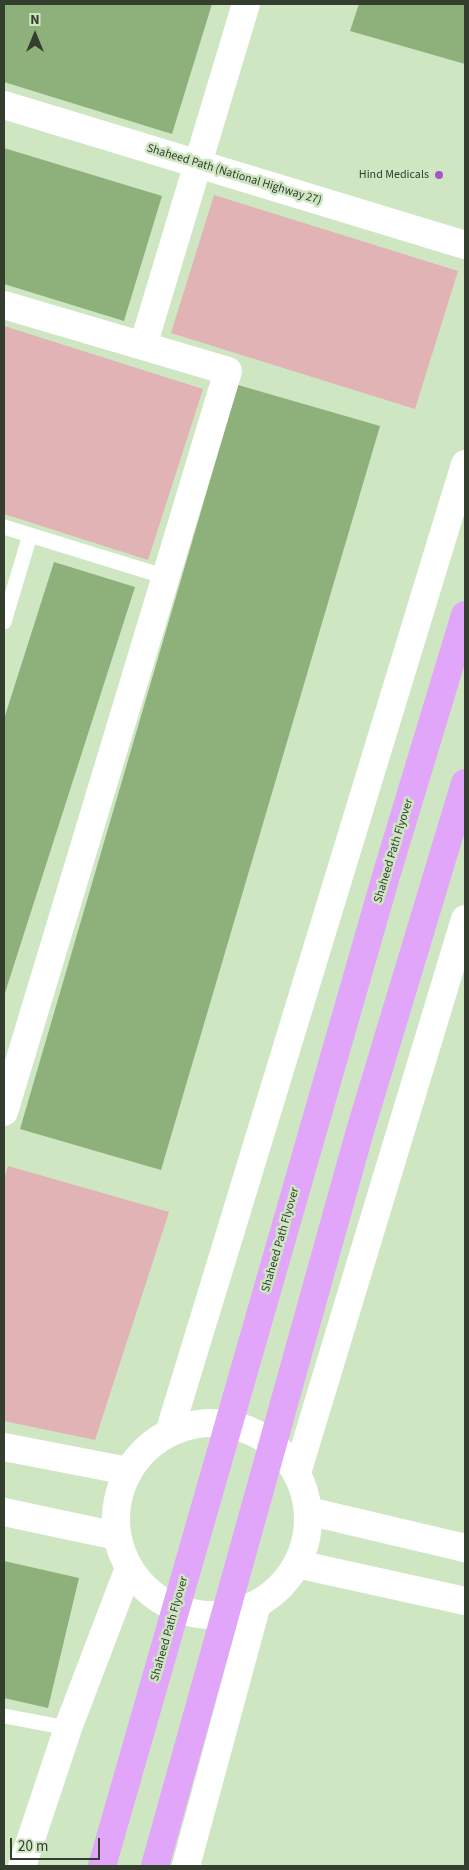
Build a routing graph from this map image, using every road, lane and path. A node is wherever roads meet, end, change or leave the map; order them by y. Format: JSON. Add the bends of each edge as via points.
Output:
{"nodes":[{"id":1,"x":246,"y":4,"type":"edge"},
{"id":2,"x":4,"y":106,"type":"edge"},
{"id":3,"x":200,"y":165,"type":"junction"},
{"id":4,"x":465,"y":244,"type":"edge"},
{"id":5,"x":4,"y":305,"type":"edge"},
{"id":6,"x":143,"y":346,"type":"junction"},
{"id":7,"x":465,"y":464,"type":"edge"},
{"id":8,"x":4,"y":527,"type":"edge"},
{"id":9,"x":30,"y":535,"type":"junction"},
{"id":10,"x":166,"y":577,"type":"junction"},
{"id":11,"x":465,"y":615,"type":"edge"},
{"id":12,"x":4,"y":622,"type":"edge"},
{"id":13,"x":465,"y":783,"type":"edge"},
{"id":14,"x":465,"y":919,"type":"edge"},
{"id":15,"x":8,"y":1082,"type":"edge"},
{"id":16,"x":4,"y":1112,"type":"edge"},
{"id":17,"x":169,"y":1433,"type":"junction"},
{"id":18,"x":4,"y":1447,"type":"edge"},
{"id":19,"x":128,"y":1471,"type":"junction"},
{"id":20,"x":297,"y":1473,"type":"junction"},
{"id":21,"x":308,"y":1511,"type":"junction"},
{"id":22,"x":4,"y":1512,"type":"edge"},
{"id":23,"x":116,"y":1536,"type":"junction"},
{"id":24,"x":465,"y":1548,"type":"edge"},
{"id":25,"x":297,"y":1564,"type":"junction"},
{"id":26,"x":129,"y":1568,"type":"junction"},
{"id":27,"x":465,"y":1601,"type":"edge"},
{"id":28,"x":257,"y":1604,"type":"junction"},
{"id":29,"x":4,"y":1716,"type":"edge"},
{"id":30,"x":68,"y":1728,"type":"junction"},
{"id":31,"x":22,"y":1866,"type":"edge"},
{"id":32,"x":102,"y":1866,"type":"edge"},
{"id":33,"x":155,"y":1866,"type":"edge"},
{"id":34,"x":186,"y":1866,"type":"edge"}],
"edges":[{"from":1,"to":3,"type":"street"},
{"from":2,"to":3,"type":"street","name":"Shaheed Path (National Highway 27)"},
{"from":3,"to":4,"type":"street","name":"Shaheed Path (National Highway 27)"},
{"from":3,"to":6,"type":"street"},
{"from":5,"to":6,"type":"street"},
{"from":6,"to":10,"type":"street","via":[[228,372]]},
{"from":7,"to":17,"type":"street"},
{"from":8,"to":9,"type":"lane"},
{"from":9,"to":10,"type":"lane"},
{"from":9,"to":12,"type":"lane"},
{"from":10,"to":15,"type":"street"},
{"from":11,"to":32,"type":"highway","name":"Shaheed Path Flyover","via":[[386,876]]},
{"from":13,"to":33,"type":"highway","via":[[360,1131]]},
{"from":14,"to":20,"type":"street"},
{"from":15,"to":16,"type":"street"},
{"from":17,"to":19,"type":"street","via":[[143,1452]]},
{"from":17,"to":20,"type":"street","via":[[204,1423],[226,1424],[259,1435],[278,1449]]},
{"from":18,"to":19,"type":"street"},
{"from":19,"to":23,"type":"street","via":[[118,1495]]},
{"from":20,"to":21,"type":"street"},
{"from":21,"to":24,"type":"street"},
{"from":21,"to":25,"type":"street","via":[[306,1542]]},
{"from":22,"to":23,"type":"street"},
{"from":23,"to":26,"type":"street"},
{"from":25,"to":27,"type":"street"},
{"from":25,"to":28,"type":"street","via":[[277,1590]]},
{"from":26,"to":28,"type":"street","via":[[158,1598],[187,1612],[208,1615]]},
{"from":26,"to":30,"type":"street"},
{"from":28,"to":34,"type":"street"},
{"from":29,"to":30,"type":"lane"},
{"from":30,"to":31,"type":"street"}]}
